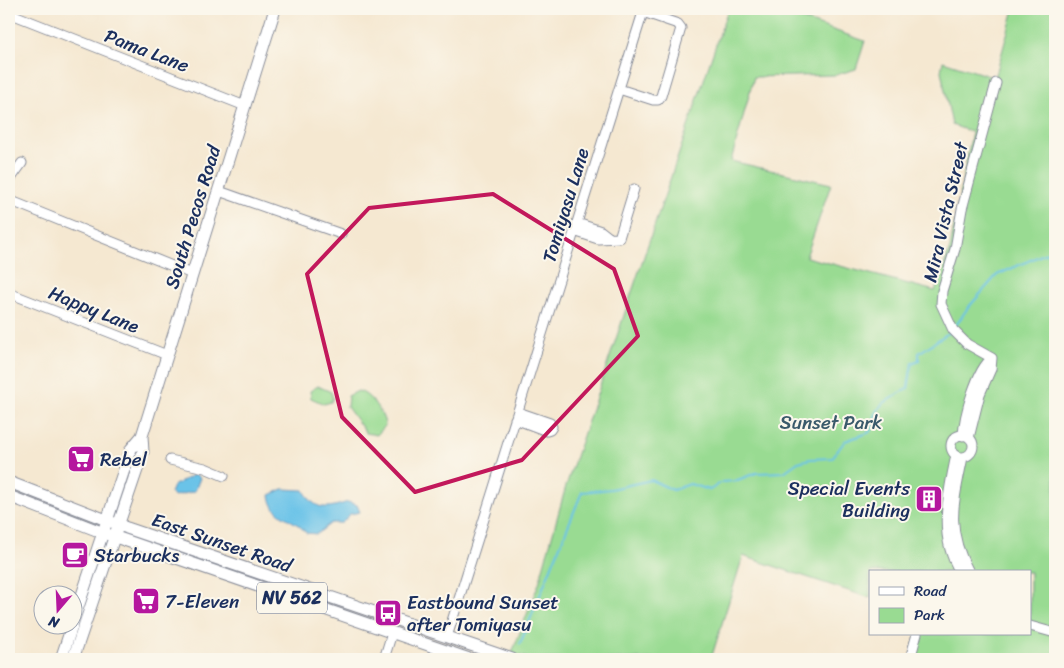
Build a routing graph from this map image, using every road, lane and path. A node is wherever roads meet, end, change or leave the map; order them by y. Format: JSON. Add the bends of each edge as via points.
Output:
{"nodes":[{"id":1,"x":275,"y":9,"type":"edge"},
{"id":2,"x":644,"y":10,"type":"edge"},
{"id":3,"x":9,"y":13,"type":"edge"},
{"id":4,"x":996,"y":83,"type":"dead end"},
{"id":5,"x":619,"y":89,"type":"junction"},
{"id":6,"x":245,"y":106,"type":"junction"},
{"id":7,"x":22,"y":163,"type":"dead end"},
{"id":8,"x":9,"y":181,"type":"edge"},
{"id":9,"x":634,"y":189,"type":"dead end"},
{"id":10,"x":219,"y":191,"type":"junction"},
{"id":11,"x":9,"y":200,"type":"edge"},
{"id":12,"x":575,"y":227,"type":"junction"},
{"id":13,"x":341,"y":234,"type":"dead end"},
{"id":14,"x":192,"y":274,"type":"junction"},
{"id":15,"x":9,"y":293,"type":"edge"},
{"id":16,"x":166,"y":355,"type":"junction"},
{"id":17,"x":966,"y":437,"type":"junction"},
{"id":18,"x":959,"y":456,"type":"junction"},
{"id":19,"x":170,"y":460,"type":"dead end"},
{"id":20,"x":224,"y":476,"type":"dead end"},
{"id":21,"x":9,"y":482,"type":"edge"},
{"id":22,"x":9,"y":496,"type":"edge"},
{"id":23,"x":113,"y":523,"type":"junction"},
{"id":24,"x":109,"y":535,"type":"junction"},
{"id":25,"x":959,"y":570,"type":"edge"},
{"id":26,"x":969,"y":570,"type":"edge"},
{"id":27,"x":241,"y":580,"type":"junction"},
{"id":28,"x":314,"y":592,"type":"junction"},
{"id":29,"x":82,"y":601,"type":"edge"},
{"id":30,"x":310,"y":605,"type":"junction"},
{"id":31,"x":397,"y":620,"type":"junction"},
{"id":32,"x":1032,"y":627,"type":"edge"},
{"id":33,"x":1032,"y":632,"type":"edge"},
{"id":34,"x":392,"y":633,"type":"junction"},
{"id":35,"x":1055,"y":633,"type":"edge"},
{"id":36,"x":68,"y":636,"type":"edge"},
{"id":37,"x":916,"y":636,"type":"edge"},
{"id":38,"x":447,"y":637,"type":"junction"},
{"id":39,"x":1055,"y":638,"type":"edge"},
{"id":40,"x":61,"y":659,"type":"edge"},
{"id":41,"x":73,"y":659,"type":"edge"},
{"id":42,"x":384,"y":659,"type":"edge"},
{"id":43,"x":469,"y":659,"type":"edge"},
{"id":44,"x":512,"y":659,"type":"edge"},
{"id":45,"x":910,"y":659,"type":"edge"}],
"edges":[{"from":1,"to":6,"type":"main road","name":"South Pecos Road"},
{"from":2,"to":5,"type":"street","name":"Tomiyasu Lane"},
{"from":2,"to":5,"type":"street","via":[[681,28],[661,96],[653,100]]},
{"from":3,"to":6,"type":"street","name":"Pama Lane"},
{"from":4,"to":17,"type":"street","name":"Mira Vista Street","via":[[942,291],[942,304],[953,330],[967,344],[992,358]]},
{"from":5,"to":12,"type":"street","name":"Tomiyasu Lane"},
{"from":6,"to":10,"type":"main road","name":"South Pecos Road"},
{"from":7,"to":8,"type":"street"},
{"from":9,"to":12,"type":"street","via":[[619,238],[598,239]]},
{"from":10,"to":13,"type":"street"},
{"from":10,"to":14,"type":"main road","name":"South Pecos Road"},
{"from":11,"to":14,"type":"street"},
{"from":12,"to":38,"type":"street","name":"Tomiyasu Lane"},
{"from":14,"to":16,"type":"main road","name":"South Pecos Road"},
{"from":15,"to":16,"type":"street","name":"Happy Lane"},
{"from":16,"to":23,"type":"main road","name":"South Pecos Road","via":[[142,436],[143,452]]},
{"from":17,"to":18,"type":"street","name":"Mira Vista Street","via":[[972,442],[973,450],[968,455]]},
{"from":17,"to":18,"type":"street","name":"Mira Vista Street","via":[[955,439],[951,446]]},
{"from":18,"to":25,"type":"street","name":"Mira Vista Street","via":[[945,524],[951,553]]},
{"from":18,"to":26,"type":"street","name":"Mira Vista Street","via":[[952,521],[959,549]]},
{"from":19,"to":20,"type":"street"},
{"from":21,"to":23,"type":"main road","name":"East Sunset Road","number":"NV 562"},
{"from":22,"to":24,"type":"main road","name":"East Sunset Road","number":"NV 562"},
{"from":23,"to":24,"type":"main road","name":"South Pecos Road"},
{"from":23,"to":28,"type":"main road","name":"East Sunset Road","number":"NV 562"},
{"from":24,"to":27,"type":"main road","name":"East Sunset Road","number":"NV 562"},
{"from":24,"to":29,"type":"main road","name":"South Pecos Road"},
{"from":24,"to":41,"type":"main road","name":"South Pecos Road"},
{"from":27,"to":28,"type":"main road","via":[[267,583],[303,595]]},
{"from":27,"to":30,"type":"main road","name":"East Sunset Road","number":"NV 562"},
{"from":28,"to":31,"type":"main road","name":"East Sunset Road","number":"NV 562"},
{"from":30,"to":31,"type":"main road","via":[[310,602],[320,601]]},
{"from":30,"to":34,"type":"main road","name":"East Sunset Road","number":"NV 562"},
{"from":31,"to":38,"type":"main road","name":"East Sunset Road","number":"NV 562"},
{"from":32,"to":35,"type":"street"},
{"from":33,"to":39,"type":"street"},
{"from":34,"to":38,"type":"main road","via":[[397,628],[442,642]]},
{"from":34,"to":42,"type":"street"},
{"from":34,"to":43,"type":"main road","name":"East Sunset Road","number":"NV 562"},
{"from":36,"to":40,"type":"main road","name":"South Pecos Road"},
{"from":37,"to":45,"type":"street"},
{"from":38,"to":44,"type":"main road","name":"East Sunset Road","number":"NV 562"}]}
